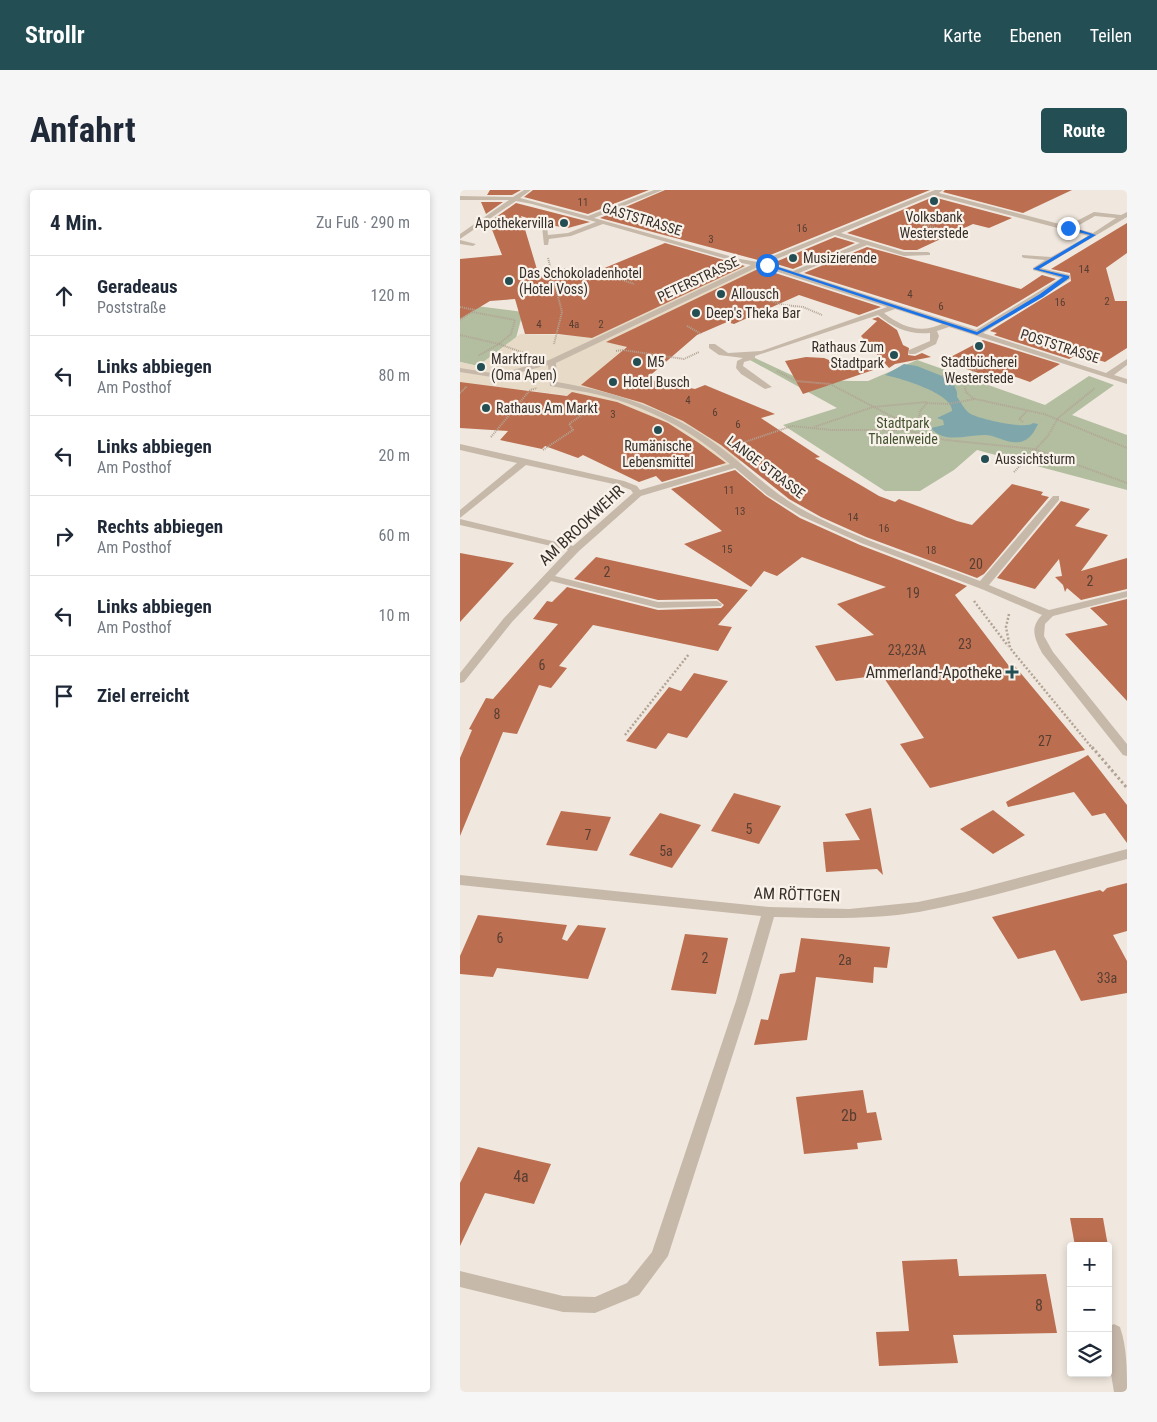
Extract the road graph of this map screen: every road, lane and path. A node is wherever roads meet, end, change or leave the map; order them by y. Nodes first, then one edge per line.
1 (528, 190) edge
2 (660, 190) edge
3 (940, 190) edge
4 (932, 193) junction
5 (460, 198) edge
6 (517, 200) junction
7 (1007, 209) dead end
8 (998, 211) junction
9 (884, 213) junction
10 (1125, 216) edge
11 (590, 217) junction
12 (1042, 218) dead end
13 (543, 219) dead end
14 (605, 221) junction
15 (1031, 223) junction
16 (1068, 228) junction
17 (630, 229) junction
18 (621, 232) dead end
19 (949, 232) dead end
20 (836, 233) junction
21 (1094, 235) junction
22 (460, 237) edge
23 (546, 240) junction
24 (460, 242) edge
25 (865, 243) junction
26 (473, 244) dead end
27 (928, 254) dead end
28 (1024, 256) dead end
29 (1054, 259) junction
30 (756, 265) junction
31 (550, 268) junction
32 (794, 272) junction
33 (634, 284) dead end
34 (715, 284) junction
35 (1043, 284) dead end
36 (1054, 287) junction
37 (896, 306) junction
38 (460, 307) edge
39 (472, 312) junction
40 (880, 313) junction
41 (460, 320) edge
42 (949, 324) junction
43 (845, 325) junction
44 (932, 331) junction
45 (977, 333) junction
46 (460, 335) edge
47 (499, 344) junction
48 (505, 346) dead end
49 (712, 346) joint
50 (614, 351) dead end
51 (912, 352) dead end
52 (762, 353) junction
53 (1006, 354) dead end
54 (472, 358) dead end
55 (714, 361) dead end
56 (741, 361) junction
57 (1127, 361) edge
58 (552, 362) junction
59 (460, 370) edge
60 (942, 376) dead end
61 (1108, 376) junction
62 (948, 378) dead end
63 (676, 379) dead end
64 (1127, 382) edge
65 (553, 384) junction
66 (667, 384) dead end
67 (1100, 384) dead end
68 (768, 387) dead end
69 (613, 395) junction
70 (975, 399) junction
71 (927, 402) junction
72 (872, 407) junction
73 (1027, 411) junction
74 (1058, 418) junction
75 (918, 421) junction
76 (1023, 422) dead end
77 (929, 423) dead end
78 (811, 428) junction
79 (905, 430) junction
80 (460, 447) edge
81 (1127, 448) edge
82 (1034, 449) junction
83 (719, 450) junction
84 (479, 451) junction
85 (524, 462) junction
86 (737, 466) junction
87 (1014, 472) dead end
88 (503, 480) junction
89 (516, 483) dead end
90 (1127, 483) edge
91 (638, 494) junction
92 (1056, 498) dead end
93 (474, 500) junction
94 (492, 504) dead end
95 (460, 515) edge
96 (460, 522) edge
97 (574, 549) junction
98 (548, 577) junction
99 (982, 586) junction
100 (1127, 594) edge
101 (1016, 600) junction
102 (717, 604) dead end
103 (1049, 614) junction
104 (1010, 648) junction
105 (689, 654) dead end
106 (460, 680) edge
107 (625, 736) dead end
108 (1127, 752) edge
109 (1127, 788) edge
110 (1127, 854) edge
111 (460, 880) edge
112 (769, 912) junction
113 (460, 1279) edge
114 (1114, 1333) dead end
115 (1123, 1392) edge

1 - 6 street
2 - 11 street
3 - 4 street, PETERSTRASSE
4 - 8 street
4 - 9 street, PETERSTRASSE
5 - 6 street, GASTSTRASSE
6 - 11 street, GASTSTRASSE
6 - 22 street
7 - 8 street
8 - 15 street
9 - 19 path
9 - 20 street, PETERSTRASSE
10 - 16 street
10 - 21 street
11 - 14 street, GASTSTRASSE
12 - 15 street
13 - 23 street
14 - 17 street, GASTSTRASSE
14 - 23 street
15 - 16 street
16 - 21 street
17 - 18 street
17 - 30 street, GASTSTRASSE
20 - 25 street
20 - 30 street, PETERSTRASSE
21 - 29 street
23 - 31 path
24 - 26 street
25 - 27 street
25 - 32 street
28 - 29 street
29 - 36 street
30 - 32 street, POSTSTRASSE
30 - 34 street, PETERSTRASSE
31 - 33 path
31 - 58 path
32 - 37 street, POSTSTRASSE
34 - 43 path
34 - 58 street, PETERSTRASSE
35 - 36 street
36 - 45 street
37 - 40 street
37 - 42 street, POSTSTRASSE
38 - 39 path
39 - 41 path
39 - 47 path
40 - 43 street
40 - 44 street
42 - 44 street
42 - 45 street, POSTSTRASSE
43 - 52 street
44 - 51 street
45 - 61 street, POSTSTRASSE
46 - 47 path
47 - 48 path
47 - 54 path
49 - 50 path
49 - 52 street
52 - 56 street
53 - 70 path
55 - 56 street
56 - 68 street
56 - 72 path
57 - 61 street
58 - 59 street, PETERSTRASSE
58 - 65 street
60 - 62 path
61 - 64 street, POSTSTRASSE
63 - 66 path
65 - 69 street, LANGE STRASSE
65 - 84 path
67 - 74 path
69 - 83 street, LANGE STRASSE
69 - 85 path
70 - 71 path
70 - 73 path
71 - 72 path
71 - 75 path
72 - 75 path
72 - 78 path
73 - 74 path
73 - 76 path
74 - 81 path
74 - 82 path
75 - 77 path
75 - 79 path
78 - 79 path
78 - 83 path
79 - 82 path
80 - 84 street
82 - 87 path
82 - 90 path
83 - 86 street, LANGE STRASSE
84 - 85 street
85 - 88 street
85 - 91 street
86 - 91 street, AM BROOKWEHR
86 - 99 street, LANGE STRASSE
88 - 89 street
88 - 93 street
91 - 97 street, AM BROOKWEHR
92 - 99 street
93 - 94 street
93 - 95 street
96 - 97 street
97 - 98 street, AM BROOKWEHR
98 - 102 street
98 - 106 street, AM BROOKWEHR
99 - 101 street, LANGE STRASSE
99 - 104 path
100 - 103 street
101 - 103 street, LANGE STRASSE
101 - 104 path
103 - 108 street
104 - 109 path
105 - 107 path
110 - 112 street, AM RÖTTGEN
111 - 112 street, AM RÖTTGEN
112 - 113 street
114 - 115 street

